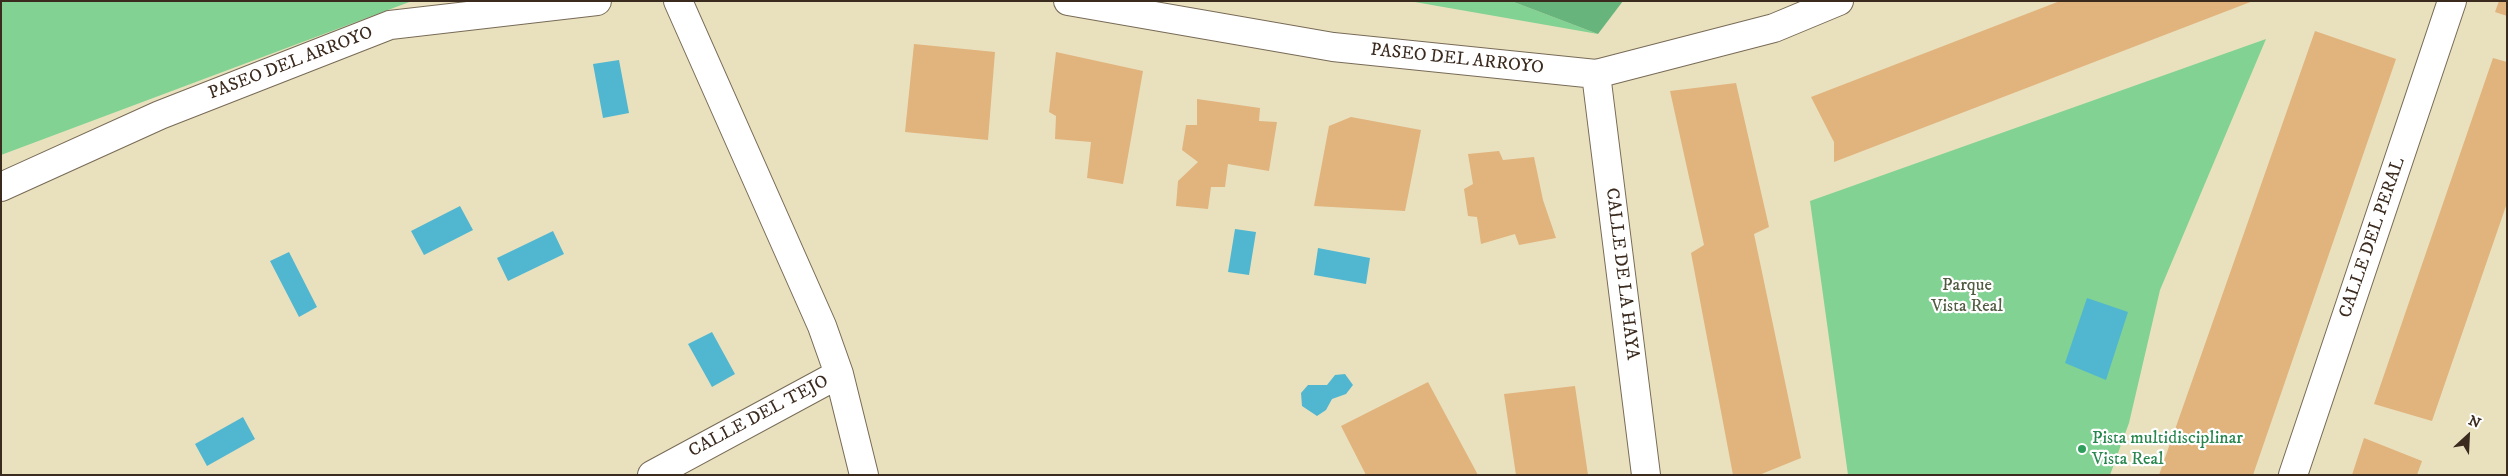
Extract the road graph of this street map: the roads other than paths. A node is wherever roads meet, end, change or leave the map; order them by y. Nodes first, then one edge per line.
1 (597, 1) edge
2 (678, 1) edge
3 (1068, 1) edge
4 (1839, 1) edge
5 (2452, 1) edge
6 (1596, 74) junction
7 (1, 187) edge
8 (839, 374) junction
9 (652, 475) edge
10 (864, 475) edge
11 (1646, 475) edge
12 (2294, 475) edge

1 - 7 street, PASEO DEL ARROYO
2 - 8 street
3 - 6 street, PASEO DEL ARROYO
4 - 6 street, PASEO DEL ARROYO
5 - 12 street, CALLE DEL PERAL
6 - 11 street, CALLE DE LA HAYA
8 - 9 street, CALLE DEL TEJO
8 - 10 street

